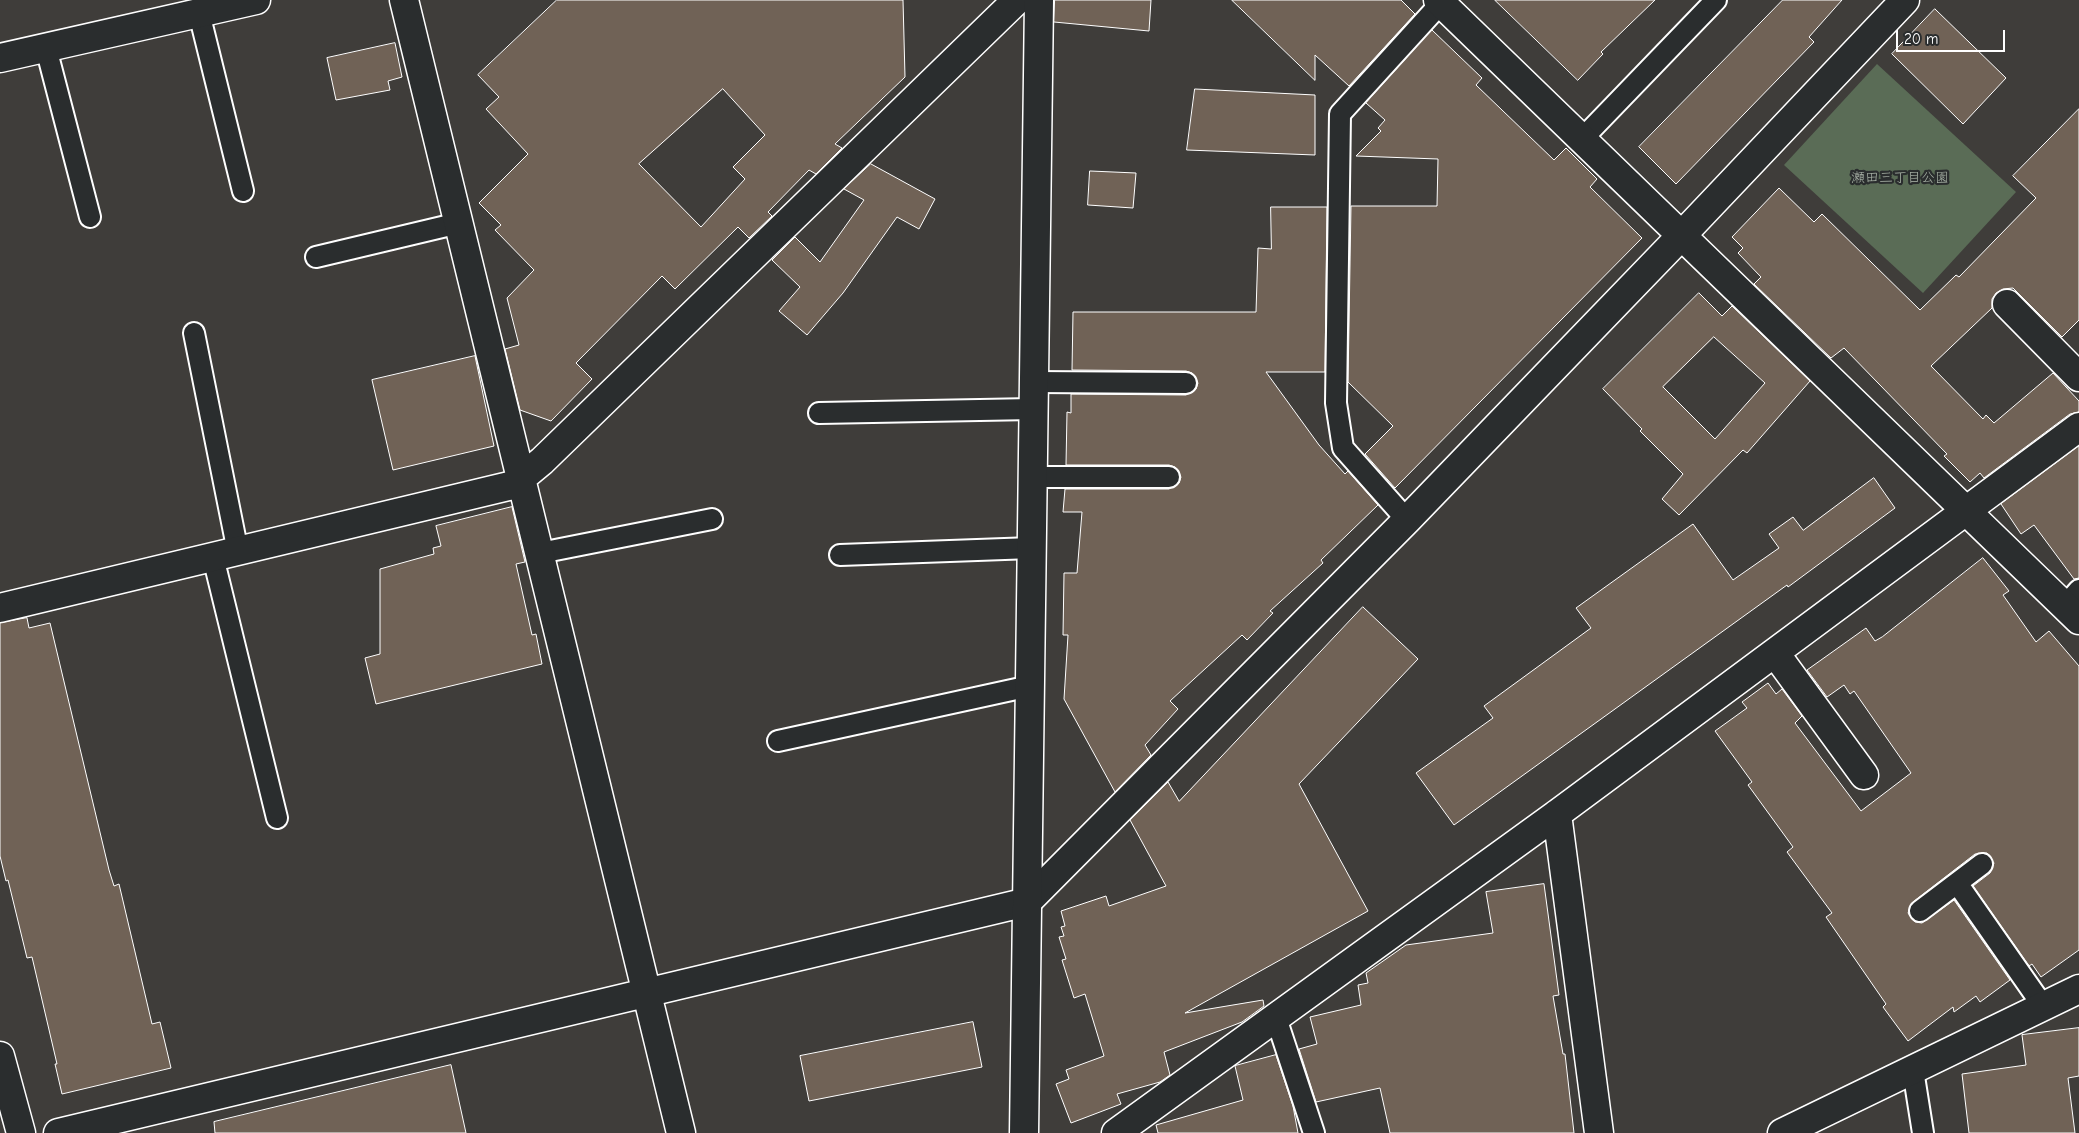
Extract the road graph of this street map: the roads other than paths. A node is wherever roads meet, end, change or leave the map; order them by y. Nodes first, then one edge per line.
1 (256, 0) edge
2 (404, 0) edge
3 (1017, 0) edge
4 (1039, 0) edge
5 (1716, 0) edge
6 (1905, 0) edge
7 (1440, 2) edge
8 (199, 13) junction
9 (46, 48) junction
10 (0, 58) edge
11 (1582, 139) junction
12 (243, 191) dead end
13 (90, 217) dead end
14 (459, 223) junction
15 (1682, 236) junction
16 (316, 257) dead end
17 (2006, 304) dead end
18 (194, 332) dead end
19 (2079, 377) edge
20 (1033, 382) junction
21 (1186, 383) dead end
22 (1033, 409) junction
23 (819, 413) dead end
24 (2079, 427) edge
25 (522, 477) junction
26 (1032, 477) junction
27 (1169, 477) dead end
28 (1966, 511) junction
29 (712, 519) dead end
30 (1408, 520) junction
31 (1032, 548) junction
32 (540, 553) junction
33 (226, 554) junction
34 (840, 555) dead end
35 (2074, 606) edge
36 (0, 608) edge
37 (1775, 653) junction
38 (1030, 686) junction
39 (778, 741) dead end
40 (1864, 775) dead end
41 (1557, 814) junction
42 (277, 818) dead end
43 (1982, 864) dead end
44 (1957, 883) junction
45 (1027, 902) junction
46 (1920, 911) dead end
47 (2079, 989) edge
48 (648, 993) junction
49 (2044, 1006) junction
50 (1276, 1018) junction
51 (0, 1056) edge
52 (1913, 1070) junction
53 (21, 1133) edge
54 (58, 1133) edge
55 (681, 1133) edge
56 (1024, 1133) edge
57 (1116, 1133) edge
58 (1314, 1133) edge
59 (1599, 1133) edge
60 (1782, 1133) edge
61 (1923, 1133) edge

1 - 8 street
2 - 14 street
3 - 25 street
4 - 20 street
5 - 11 lane
6 - 15 street
7 - 11 street
7 - 30 lane
8 - 9 street
8 - 12 lane
9 - 10 street
9 - 13 lane
11 - 15 street
14 - 16 lane
14 - 25 street
15 - 28 street
15 - 30 street
17 - 19 street
18 - 33 lane
20 - 21 lane
20 - 22 street
22 - 23 lane
22 - 26 street
24 - 28 street
25 - 32 street
25 - 33 street
26 - 27 lane
26 - 31 street
28 - 35 street
28 - 37 street
29 - 32 lane
30 - 45 street
31 - 34 lane
31 - 38 street
32 - 48 street
33 - 36 street
33 - 42 lane
37 - 40 street
37 - 41 street
38 - 39 lane
38 - 45 street
41 - 50 street
41 - 59 street
43 - 44 lane
44 - 46 lane
44 - 49 lane
45 - 48 street
45 - 56 street
47 - 49 street
48 - 54 street
48 - 55 street
49 - 52 street
50 - 57 street
50 - 58 lane
51 - 53 street
52 - 60 street
52 - 61 lane

